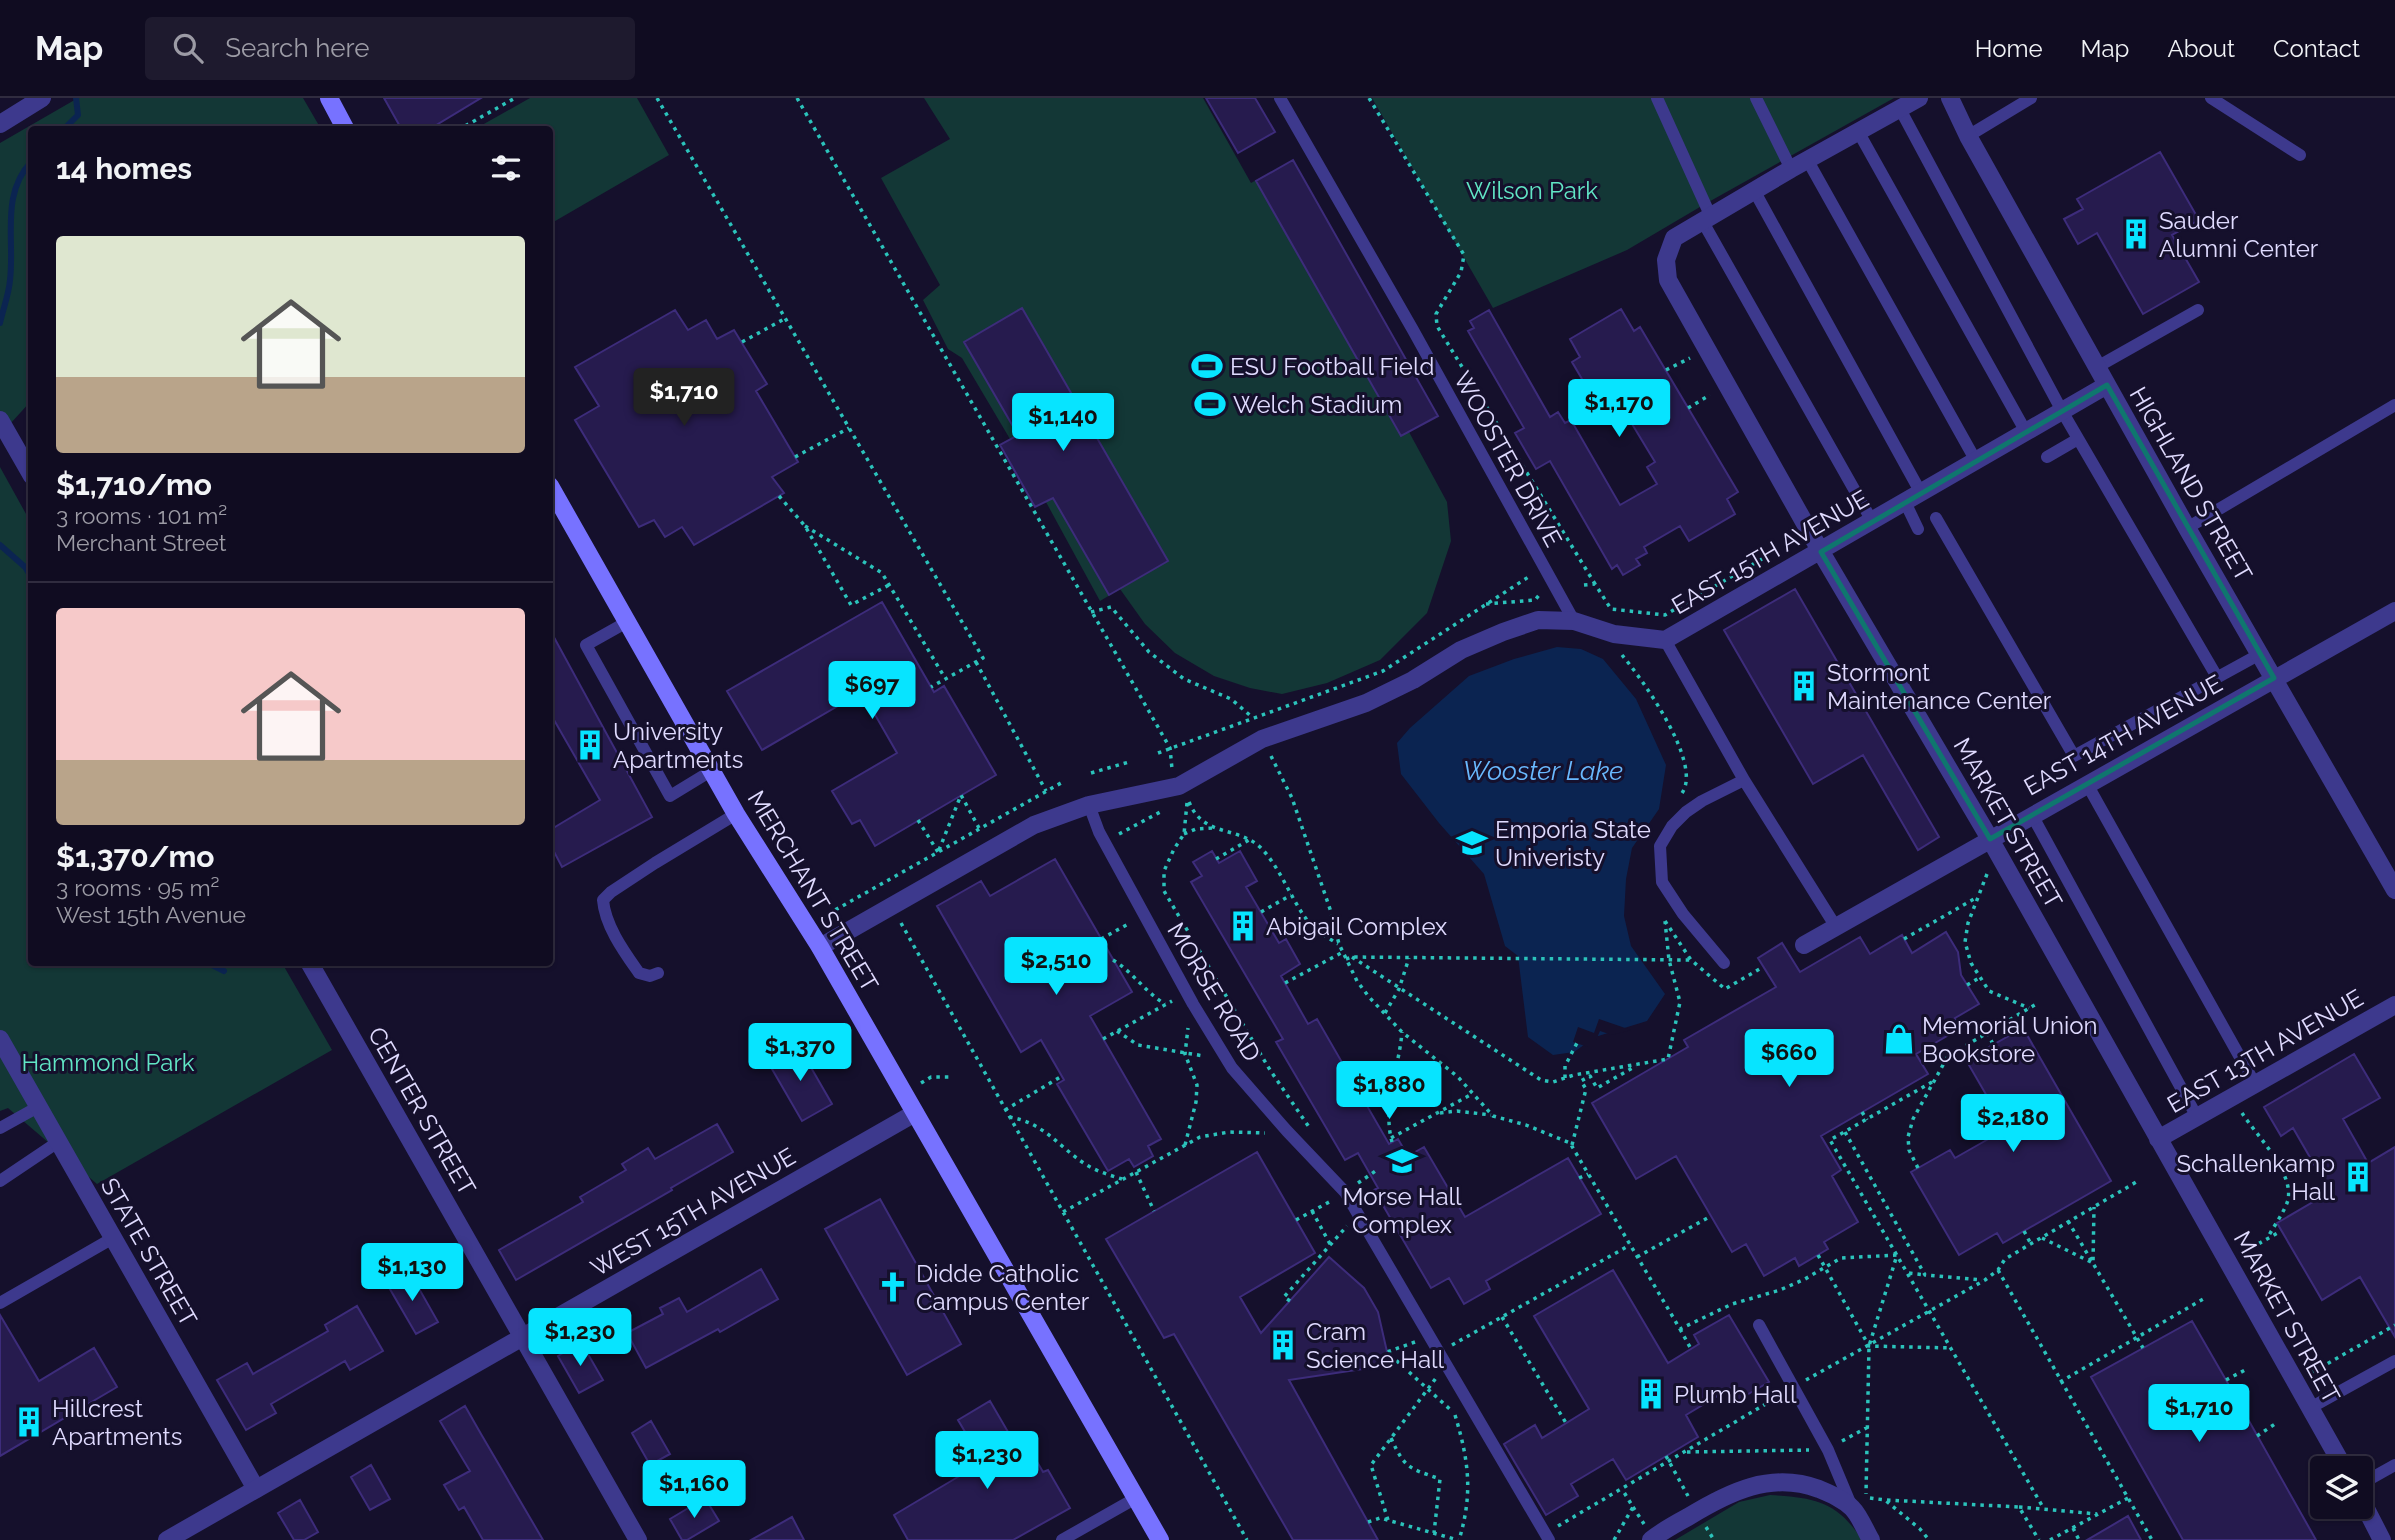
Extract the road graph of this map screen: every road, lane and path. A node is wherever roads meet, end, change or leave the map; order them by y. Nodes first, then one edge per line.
1 (328, 98) edge
2 (515, 98) edge
3 (657, 98) edge
4 (797, 98) edge
5 (1280, 98) edge
6 (1369, 98) edge
7 (1657, 98) edge
8 (1756, 98) edge
9 (1919, 98) edge
10 (1950, 98) edge
11 (2031, 98) edge
12 (2211, 98) edge
13 (38, 99) edge
14 (1900, 109) junction
15 (0, 124) edge
16 (344, 126) edge
17 (465, 126) edge
18 (1859, 133) junction
19 (1968, 136) junction
20 (2300, 155) dead end
21 (1808, 161) junction
22 (1791, 169) junction
23 (1755, 192) junction
24 (1707, 219) junction
25 (2198, 310) dead end
26 (786, 318) junction
27 (742, 342) dead end
28 (1690, 358) dead end
29 (2097, 367) junction
30 (1665, 370) dead end
31 (2107, 385) junction
32 (1712, 394) dead end
33 (2395, 405) edge
34 (1688, 408) dead end
35 (2062, 411) junction
36 (0, 421) edge
37 (849, 428) junction
38 (2026, 432) junction
39 (2078, 439) junction
40 (795, 457) dead end
41 (2047, 457) dead end
42 (1976, 461) junction
43 (28, 469) edge
44 (553, 491) edge
45 (1921, 493) junction
46 (779, 496) dead end
47 (1905, 502) junction
48 (1936, 518) dead end
49 (1872, 521) junction
50 (805, 526) junction
51 (2187, 528) junction
52 (1919, 529) dead end
53 (1821, 552) junction
54 (1764, 558) dead end
55 (1535, 573) dead end
56 (1538, 584) dead end
57 (1595, 584) junction
58 (889, 585) junction
59 (1584, 586) dead end
60 (1486, 604) junction
61 (2395, 611) edge
62 (1091, 612) junction
63 (1574, 621) junction
64 (627, 622) junction
65 (1665, 640) junction
66 (1621, 653) dead end
67 (2260, 654) junction
68 (976, 662) junction
69 (2217, 677) junction
70 (945, 678) junction
71 (2274, 678) junction
72 (931, 687) dead end
73 (1252, 717) junction
74 (1170, 748) junction
75 (1158, 752) dead end
76 (1269, 752) dead end
77 (1129, 762) dead end
78 (1172, 769) dead end
79 (712, 771) junction
80 (1091, 773) dead end
81 (1744, 780) junction
82 (1061, 783) dead end
83 (2087, 784) junction
84 (1046, 791) junction
85 (1187, 797) junction
86 (1676, 801) dead end
87 (1176, 803) dead end
88 (1088, 805) junction
89 (1165, 810) dead end
90 (736, 814) junction
91 (2032, 815) junction
92 (918, 820) dead end
93 (979, 828) junction
94 (1214, 828) junction
95 (1099, 832) junction
96 (1184, 834) junction
97 (1990, 839) junction
98 (1249, 840) junction
99 (938, 852) junction
100 (1216, 859) dead end
101 (1987, 872) dead end
102 (2395, 891) edge
103 (1291, 895) junction
104 (1976, 898) junction
105 (1660, 911) dead end
106 (1261, 912) dead end
107 (828, 914) dead end
108 (912, 917) dead end
109 (1134, 921) dead end
110 (1836, 927) junction
111 (1101, 939) dead end
112 (1904, 939) dead end
113 (1339, 944) junction
114 (1804, 945) dead end
115 (820, 947) junction
116 (1343, 953) junction
117 (1352, 957) junction
118 (1409, 958) junction
119 (1346, 959) junction
120 (1113, 960) dead end
121 (1669, 960) junction
122 (1691, 960) dead end
123 (1724, 963) dead end
124 (311, 966) edge
125 (658, 973) dead end
126 (1979, 978) junction
127 (1285, 983) dead end
128 (1967, 985) dead end
129 (1399, 989) junction
130 (1176, 998) dead end
131 (2038, 1003) dead end
132 (1166, 1004) junction
133 (2395, 1005) edge
134 (2030, 1008) junction
135 (1385, 1013) junction
136 (1117, 1031) junction
137 (1402, 1032) junction
138 (1195, 1033) dead end
139 (1987, 1033) junction
140 (0, 1039) edge
141 (1103, 1039) dead end
142 (1577, 1043) dead end
143 (1993, 1044) dead end
144 (1202, 1045) dead end
145 (1185, 1054) junction
146 (1639, 1064) junction
147 (1062, 1076) dead end
148 (952, 1077) dead end
149 (1565, 1078) junction
150 (1932, 1082) junction
151 (921, 1083) dead end
152 (2255, 1084) junction
153 (1472, 1094) junction
154 (38, 1107) junction
155 (1005, 1110) junction
156 (2240, 1110) dead end
157 (915, 1112) junction
158 (1863, 1112) dead end
159 (1438, 1113) junction
160 (1493, 1116) junction
161 (1009, 1117) junction
162 (2197, 1117) junction
163 (1867, 1120) junction
164 (0, 1128) edge
165 (1287, 1131) junction
166 (1312, 1132) dead end
167 (1845, 1132) junction
168 (2158, 1139) junction
169 (58, 1142) junction
170 (1185, 1145) junction
171 (1572, 1147) junction
172 (1918, 1168) dead end
173 (1136, 1172) junction
174 (1588, 1174) junction
175 (1352, 1178) dead end
176 (1579, 1178) dead end
177 (1122, 1179) junction
178 (0, 1181) edge
179 (2138, 1181) dead end
180 (1356, 1185) dead end
181 (1336, 1198) dead end
182 (2094, 1206) junction
183 (1154, 1211) dead end
184 (1312, 1211) junction
185 (1063, 1212) junction
186 (1711, 1216) dead end
187 (1296, 1220) dead end
188 (1351, 1221) dead end
189 (2068, 1221) junction
190 (2024, 1231) dead end
191 (2281, 1231) dead end
192 (113, 1238) junction
193 (2042, 1238) junction
194 (2267, 1239) junction
195 (1330, 1244) junction
196 (2031, 1244) junction
197 (1630, 1245) junction
198 (1818, 1255) dead end
199 (1897, 1255) junction
200 (2239, 1255) dead end
201 (1637, 1257) junction
202 (2093, 1264) junction
203 (1824, 1267) junction
204 (1998, 1270) junction
205 (1908, 1273) junction
206 (1925, 1275) junction
207 (1984, 1280) junction
208 (2205, 1298) dead end
209 (1290, 1301) dead end
210 (0, 1303) edge
211 (1930, 1311) junction
212 (1502, 1317) junction
213 (1759, 1325) dead end
214 (2395, 1325) edge
215 (1680, 1329) junction
216 (1450, 1335) dead end
217 (2137, 1336) junction
218 (523, 1337) junction
219 (1455, 1343) junction
220 (1869, 1346) junction
221 (1952, 1348) junction
222 (2143, 1348) dead end
223 (1691, 1349) dead end
224 (1435, 1354) junction
225 (2395, 1361) edge
226 (2245, 1370) dead end
227 (2313, 1372) dead end
228 (2225, 1380) dead end
229 (2060, 1382) junction
230 (1793, 1387) junction
231 (1428, 1389) junction
232 (2310, 1408) junction
233 (1455, 1413) junction
234 (1462, 1418) dead end
235 (1566, 1423) dead end
236 (2275, 1424) dead end
237 (1868, 1427) junction
238 (2257, 1436) dead end
239 (1391, 1438) junction
240 (1828, 1450) junction
241 (1687, 1452) junction
242 (1666, 1456) dead end
243 (2337, 1456) edge
244 (1669, 1462) junction
245 (2395, 1465) edge
246 (2373, 1477) edge
247 (256, 1489) junction
248 (1622, 1489) junction
249 (1688, 1496) dead end
250 (1136, 1498) junction
251 (2128, 1498) junction
252 (1885, 1500) junction
253 (2019, 1507) junction
254 (1853, 1509) junction
255 (2044, 1509) junction
256 (2098, 1514) junction
257 (2371, 1519) edge
258 (1388, 1520) junction
259 (1368, 1522) dead end
260 (1706, 1526) dead end
261 (2073, 1528) junction
262 (1434, 1533) junction
263 (1547, 1537) edge
264 (167, 1540) edge
265 (638, 1540) edge
266 (1062, 1540) edge
267 (1160, 1540) edge
268 (1248, 1540) edge
269 (1458, 1540) edge
270 (1614, 1540) edge
271 (1651, 1540) edge
272 (1714, 1540) edge
273 (1871, 1540) edge
274 (1929, 1540) edge
275 (2039, 1540) edge
276 (2050, 1540) edge
277 (2079, 1540) edge
278 (2152, 1540) edge
279 (2382, 1540) edge

1 - 16 main road
2 - 17 path
3 - 26 path
4 - 62 path
5 - 63 lane, WOOSTER DRIVE
6 - 57 path
7 - 24 lane
8 - 22 lane
9 - 14 street
10 - 19 street, HIGHLAND STREET
11 - 19 lane
12 - 20 lane
13 - 15 street
14 - 18 street
14 - 35 lane
18 - 21 street
18 - 38 lane
19 - 29 street, HIGHLAND STREET
21 - 22 street
21 - 42 lane
22 - 23 street
23 - 24 street
23 - 45 lane
24 - 49 lane
24 - 53 street, MARKET STREET
25 - 29 lane
26 - 27 path
26 - 37 path
28 - 30 path
29 - 31 street, HIGHLAND STREET
31 - 35 street, EAST 15TH AVENUE
31 - 51 street, HIGHLAND STREET
32 - 34 path
33 - 51 lane
35 - 38 street, EAST 15TH AVENUE
35 - 39 lane
36 - 43 street
37 - 40 path
37 - 68 path
38 - 42 street, EAST 15TH AVENUE
39 - 41 lane
39 - 69 lane
42 - 45 street, EAST 15TH AVENUE
44 - 64 main road, MERCHANT STREET
45 - 47 street, EAST 15TH AVENUE
46 - 50 path
47 - 49 street, EAST 15TH AVENUE
47 - 52 lane
48 - 69 lane
49 - 53 street, EAST 15TH AVENUE
50 - 58 path
50 - 58 path
51 - 67 street, HIGHLAND STREET
53 - 65 street, EAST 15TH AVENUE
53 - 97 street, MARKET STREET
54 - 57 path
55 - 60 path
56 - 60 path
57 - 59 path
58 - 70 path
60 - 73 path
61 - 71 street, EAST 14TH AVENUE
62 - 73 path
62 - 74 path
63 - 65 street, EAST 15TH AVENUE
63 - 88 street, EAST 15TH AVENUE
64 - 79 main road, MERCHANT STREET
64 - 79 lane
65 - 81 lane
66 - 86 path
67 - 69 lane
67 - 71 street, HIGHLAND STREET
68 - 70 path
68 - 84 path
70 - 72 path
71 - 83 street, EAST 14TH AVENUE
71 - 102 street, HIGHLAND STREET
73 - 74 path
74 - 75 path
74 - 78 path
76 - 113 path
77 - 80 path
79 - 90 main road, MERCHANT STREET
81 - 110 lane
81 - 123 lane
82 - 84 path
83 - 91 street, EAST 14TH AVENUE
83 - 152 lane
84 - 93 path
85 - 87 path
85 - 94 path
85 - 96 path
88 - 95 lane, MORSE ROAD
88 - 115 street, EAST 15TH AVENUE
89 - 95 path
90 - 115 main road, MERCHANT STREET
90 - 125 lane
91 - 97 street, EAST 14TH AVENUE
91 - 162 lane
92 - 99 path
93 - 99 path
93 - 99 path
94 - 96 path
94 - 98 path
95 - 165 lane, MORSE ROAD
96 - 166 path
97 - 110 street, EAST 14TH AVENUE
97 - 168 street, MARKET STREET
98 - 100 path
98 - 103 path
99 - 107 path
101 - 104 path
103 - 106 path
103 - 113 path
104 - 112 path
104 - 126 path
105 - 121 path
108 - 155 path
109 - 111 path
110 - 114 street, EAST 14TH AVENUE
113 - 116 path
115 - 157 main road, MERCHANT STREET
116 - 119 path
116 - 127 path
117 - 118 path
117 - 119 path
117 - 129 path
118 - 121 path
118 - 129 path
119 - 135 path
120 - 132 path
121 - 122 path
121 - 146 path
124 - 218 street, CENTER STREET
126 - 128 path
126 - 134 path
129 - 135 path
129 - 149 path
130 - 132 path
131 - 134 path
132 - 136 path
133 - 152 street, EAST 13TH AVENUE
134 - 139 path
135 - 137 path
136 - 141 path
136 - 145 path
137 - 153 path
137 - 159 path
138 - 145 path
139 - 143 path
139 - 150 path
140 - 154 street, STATE STREET
142 - 149 path
144 - 145 path
145 - 170 path
146 - 149 path
146 - 171 path
147 - 155 path
148 - 151 path
150 - 163 path
150 - 172 path
152 - 162 street, EAST 13TH AVENUE
153 - 159 path
153 - 160 path
154 - 164 lane
154 - 169 street, STATE STREET
155 - 161 path
156 - 194 path
157 - 218 street, WEST 15TH AVENUE
157 - 250 main road, MERCHANT STREET
158 - 163 path
159 - 160 path
160 - 171 path
161 - 177 path
161 - 185 path
162 - 168 street, EAST 13TH AVENUE
163 - 167 path
165 - 170 path
165 - 224 lane, MORSE ROAD
167 - 199 path
167 - 206 path
168 - 232 street, MARKET STREET
169 - 178 lane
169 - 192 street, STATE STREET
170 - 173 path
171 - 174 path
173 - 177 path
173 - 183 path
174 - 176 path
174 - 197 path
175 - 180 path
177 - 185 path
179 - 182 path
181 - 184 path
182 - 189 path
182 - 202 path
184 - 187 path
184 - 195 path
185 - 268 path
186 - 201 path
188 - 195 path
189 - 193 path
189 - 202 path
190 - 196 path
191 - 194 path
192 - 210 lane
192 - 247 street, STATE STREET
193 - 196 path
193 - 202 path
194 - 200 path
195 - 209 path
196 - 204 path
197 - 201 path
197 - 212 path
198 - 203 path
199 - 203 path
199 - 205 path
199 - 220 path
201 - 215 path
202 - 217 path
203 - 215 path
203 - 220 path
204 - 207 path
204 - 229 path
205 - 206 path
205 - 211 path
206 - 207 path
207 - 211 path
208 - 217 path
211 - 220 path
211 - 221 path
212 - 219 path
212 - 235 path
213 - 230 lane
214 - 227 path
215 - 223 path
216 - 219 path
217 - 222 path
217 - 229 path
218 - 247 street, WEST 15TH AVENUE
218 - 265 street, CENTER STREET
219 - 224 path
220 - 221 path
220 - 230 path
220 - 237 path
221 - 255 path
224 - 231 path
224 - 231 path
224 - 263 lane, MORSE ROAD
225 - 232 lane
226 - 228 path
229 - 251 path
230 - 240 lane
230 - 241 path
231 - 233 path
231 - 239 path
232 - 243 street, MARKET STREET
233 - 234 path
233 - 269 path
236 - 238 path
237 - 240 path
237 - 252 path
239 - 258 path
239 - 262 path
240 - 241 path
240 - 254 lane
241 - 244 path
242 - 244 path
244 - 248 path
244 - 249 path
245 - 246 lane
247 - 264 street, WEST 15TH AVENUE
248 - 263 path
248 - 270 path
250 - 266 lane
250 - 267 main road, MERCHANT STREET
251 - 256 path
251 - 278 path
252 - 253 path
252 - 274 path
253 - 255 path
253 - 275 path
254 - 271 street
254 - 273 street
255 - 256 path
256 - 261 path
257 - 279 street
258 - 259 path
258 - 262 path
260 - 272 path
261 - 276 path
261 - 277 path
262 - 269 path

